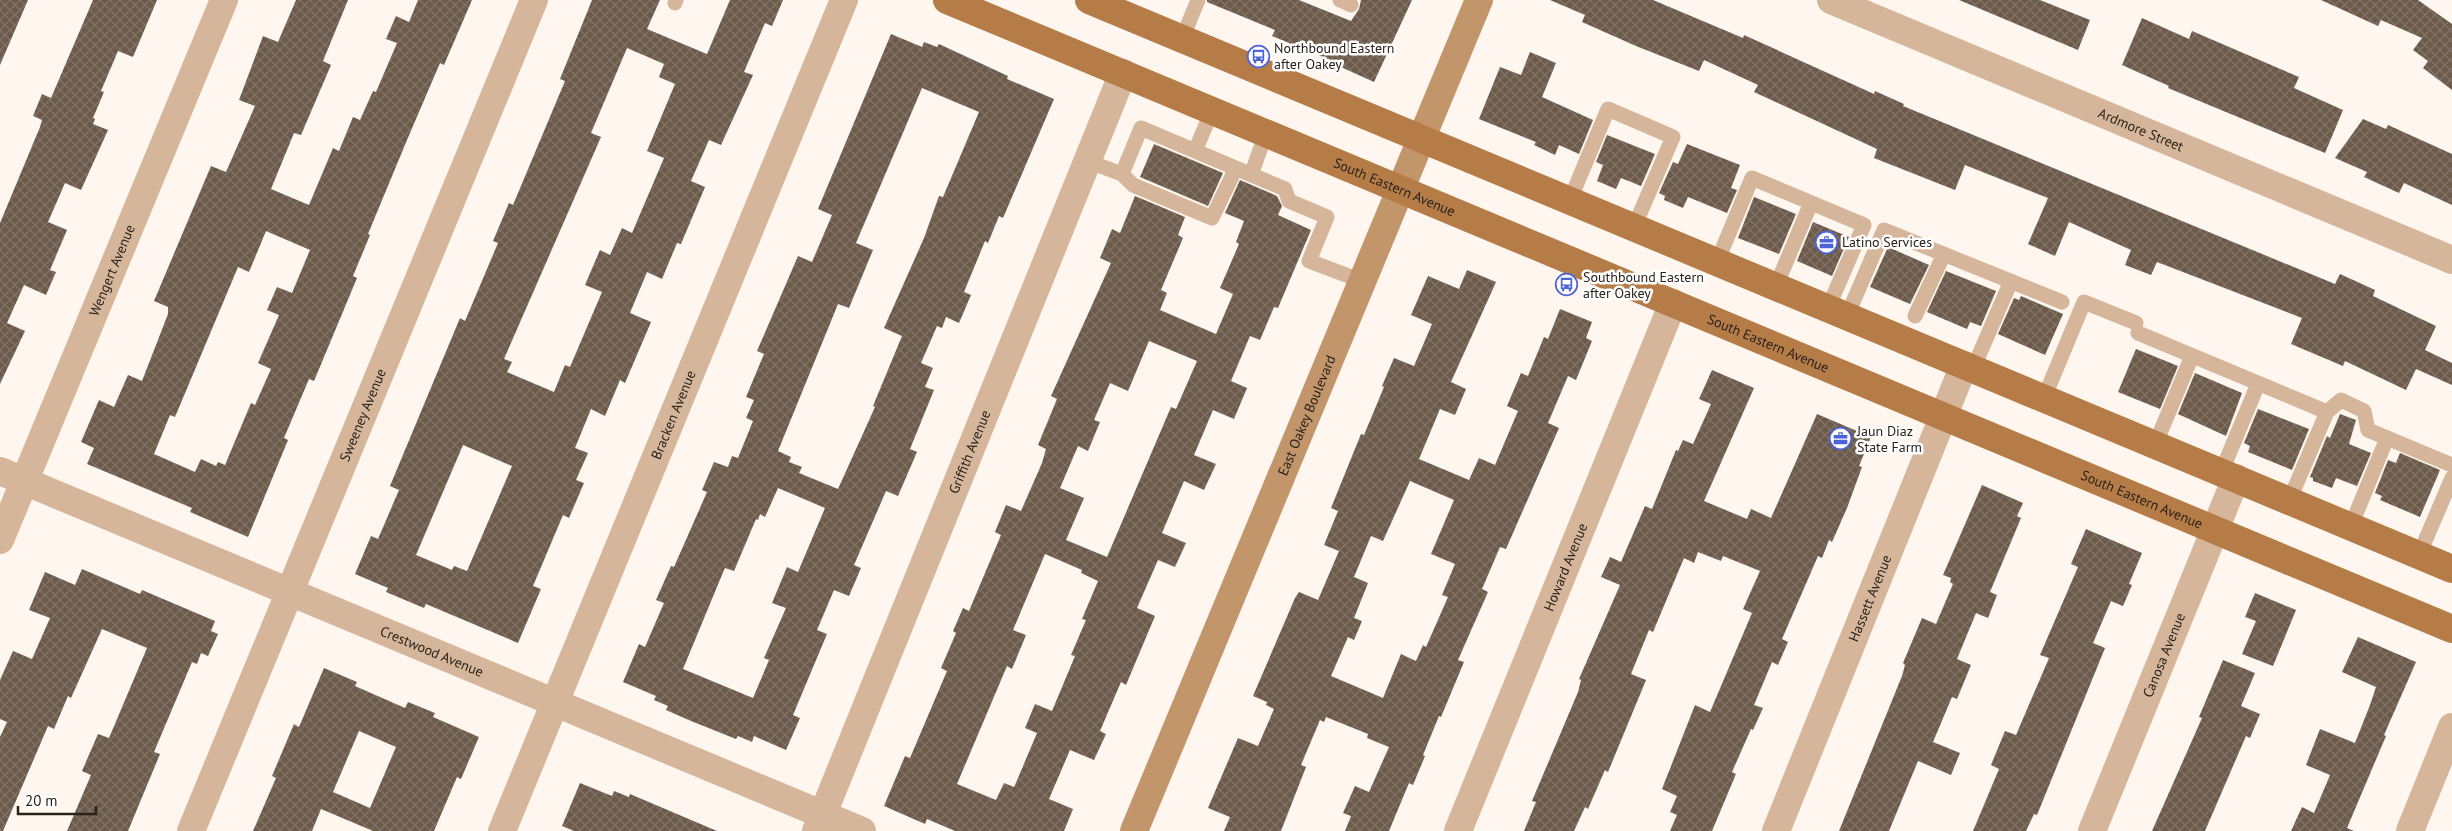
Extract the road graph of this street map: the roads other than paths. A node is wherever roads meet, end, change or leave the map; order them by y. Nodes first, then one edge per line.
1 (224, 0) edge
2 (534, 0) edge
3 (844, 0) edge
4 (947, 0) edge
5 (1198, 0) edge
6 (1479, 0) edge
7 (1831, 0) edge
8 (1106, 3) edge
9 (1182, 38) junction
10 (1123, 74) junction
11 (1212, 110) junction
12 (1266, 133) junction
13 (1421, 138) junction
14 (1195, 151) junction
15 (1087, 162) junction
16 (1236, 168) junction
17 (1122, 174) junction
18 (1251, 175) junction
19 (1400, 189) junction
20 (1570, 200) junction
21 (1811, 203) junction
22 (1634, 227) junction
23 (1944, 254) junction
24 (2452, 260) edge
25 (1717, 262) junction
26 (1362, 281) junction
27 (2011, 281) junction
28 (1776, 286) junction
29 (2062, 302) dead end
30 (1673, 303) junction
31 (1838, 312) junction
32 (1915, 316) dead end
33 (2192, 356) junction
34 (1969, 367) junction
35 (2258, 384) junction
36 (2044, 398) junction
37 (2327, 412) junction
38 (1944, 417) junction
39 (2387, 438) junction
40 (2155, 445) junction
41 (2452, 465) edge
42 (12, 476) edge
43 (2228, 476) junction
44 (2452, 478) edge
45 (2289, 501) junction
46 (2351, 526) junction
47 (2214, 530) junction
48 (0, 540) edge
49 (2419, 555) junction
50 (2452, 569) edge
51 (290, 592) junction
52 (2452, 629) edge
53 (556, 703) junction
54 (2450, 736) edge
55 (819, 823) edge
56 (191, 831) edge
57 (502, 831) edge
58 (862, 831) edge
59 (1134, 831) edge
60 (1458, 831) edge
61 (1776, 831) edge
62 (2092, 831) edge
63 (2410, 831) edge

1 - 42 street, Wengert Avenue
2 - 51 street, Sweeney Avenue
3 - 53 street, Bracken Avenue
4 - 10 main road, South Eastern Avenue
5 - 9 lane
6 - 13 street, East Oakey Boulevard
7 - 24 street, Ardmore Street
8 - 9 main road
9 - 13 main road
10 - 11 main road, South Eastern Avenue
10 - 15 street, Griffith Avenue
11 - 12 main road, South Eastern Avenue
11 - 14 lane
12 - 18 lane
12 - 19 main road, South Eastern Avenue
13 - 19 street, East Oakey Boulevard
13 - 20 main road
14 - 16 lane
14 - 17 lane
15 - 17 lane
15 - 55 street, Griffith Avenue
16 - 17 lane
16 - 18 lane
18 - 26 lane
19 - 26 street, East Oakey Boulevard
19 - 30 main road, South Eastern Avenue
20 - 22 main road
20 - 22 lane
21 - 25 lane
21 - 28 lane
21 - 31 lane
22 - 25 main road
23 - 27 lane
23 - 31 lane
23 - 32 lane
25 - 28 main road
26 - 59 street, East Oakey Boulevard
27 - 29 lane
27 - 34 lane
28 - 31 main road
30 - 38 main road, South Eastern Avenue
30 - 60 street, Howard Avenue
31 - 34 main road
33 - 35 lane
33 - 36 lane
33 - 40 lane
34 - 36 main road
34 - 38 street, Hassett Avenue
35 - 37 lane
35 - 43 lane
36 - 40 main road
37 - 39 lane
37 - 45 lane
38 - 47 main road, South Eastern Avenue
38 - 61 street, Hassett Avenue
39 - 41 lane
39 - 46 lane
40 - 43 main road
42 - 48 street, Wengert Avenue
42 - 51 street, Crestwood Avenue
43 - 45 main road
43 - 47 street, Canosa Avenue
44 - 49 lane
45 - 46 main road
46 - 49 main road
47 - 52 main road, South Eastern Avenue
47 - 62 street, Canosa Avenue
49 - 50 main road
51 - 53 street, Crestwood Avenue
51 - 56 street, Sweeney Avenue
53 - 55 street, Crestwood Avenue
53 - 57 street, Bracken Avenue
54 - 63 street
55 - 58 street, Crestwood Avenue

